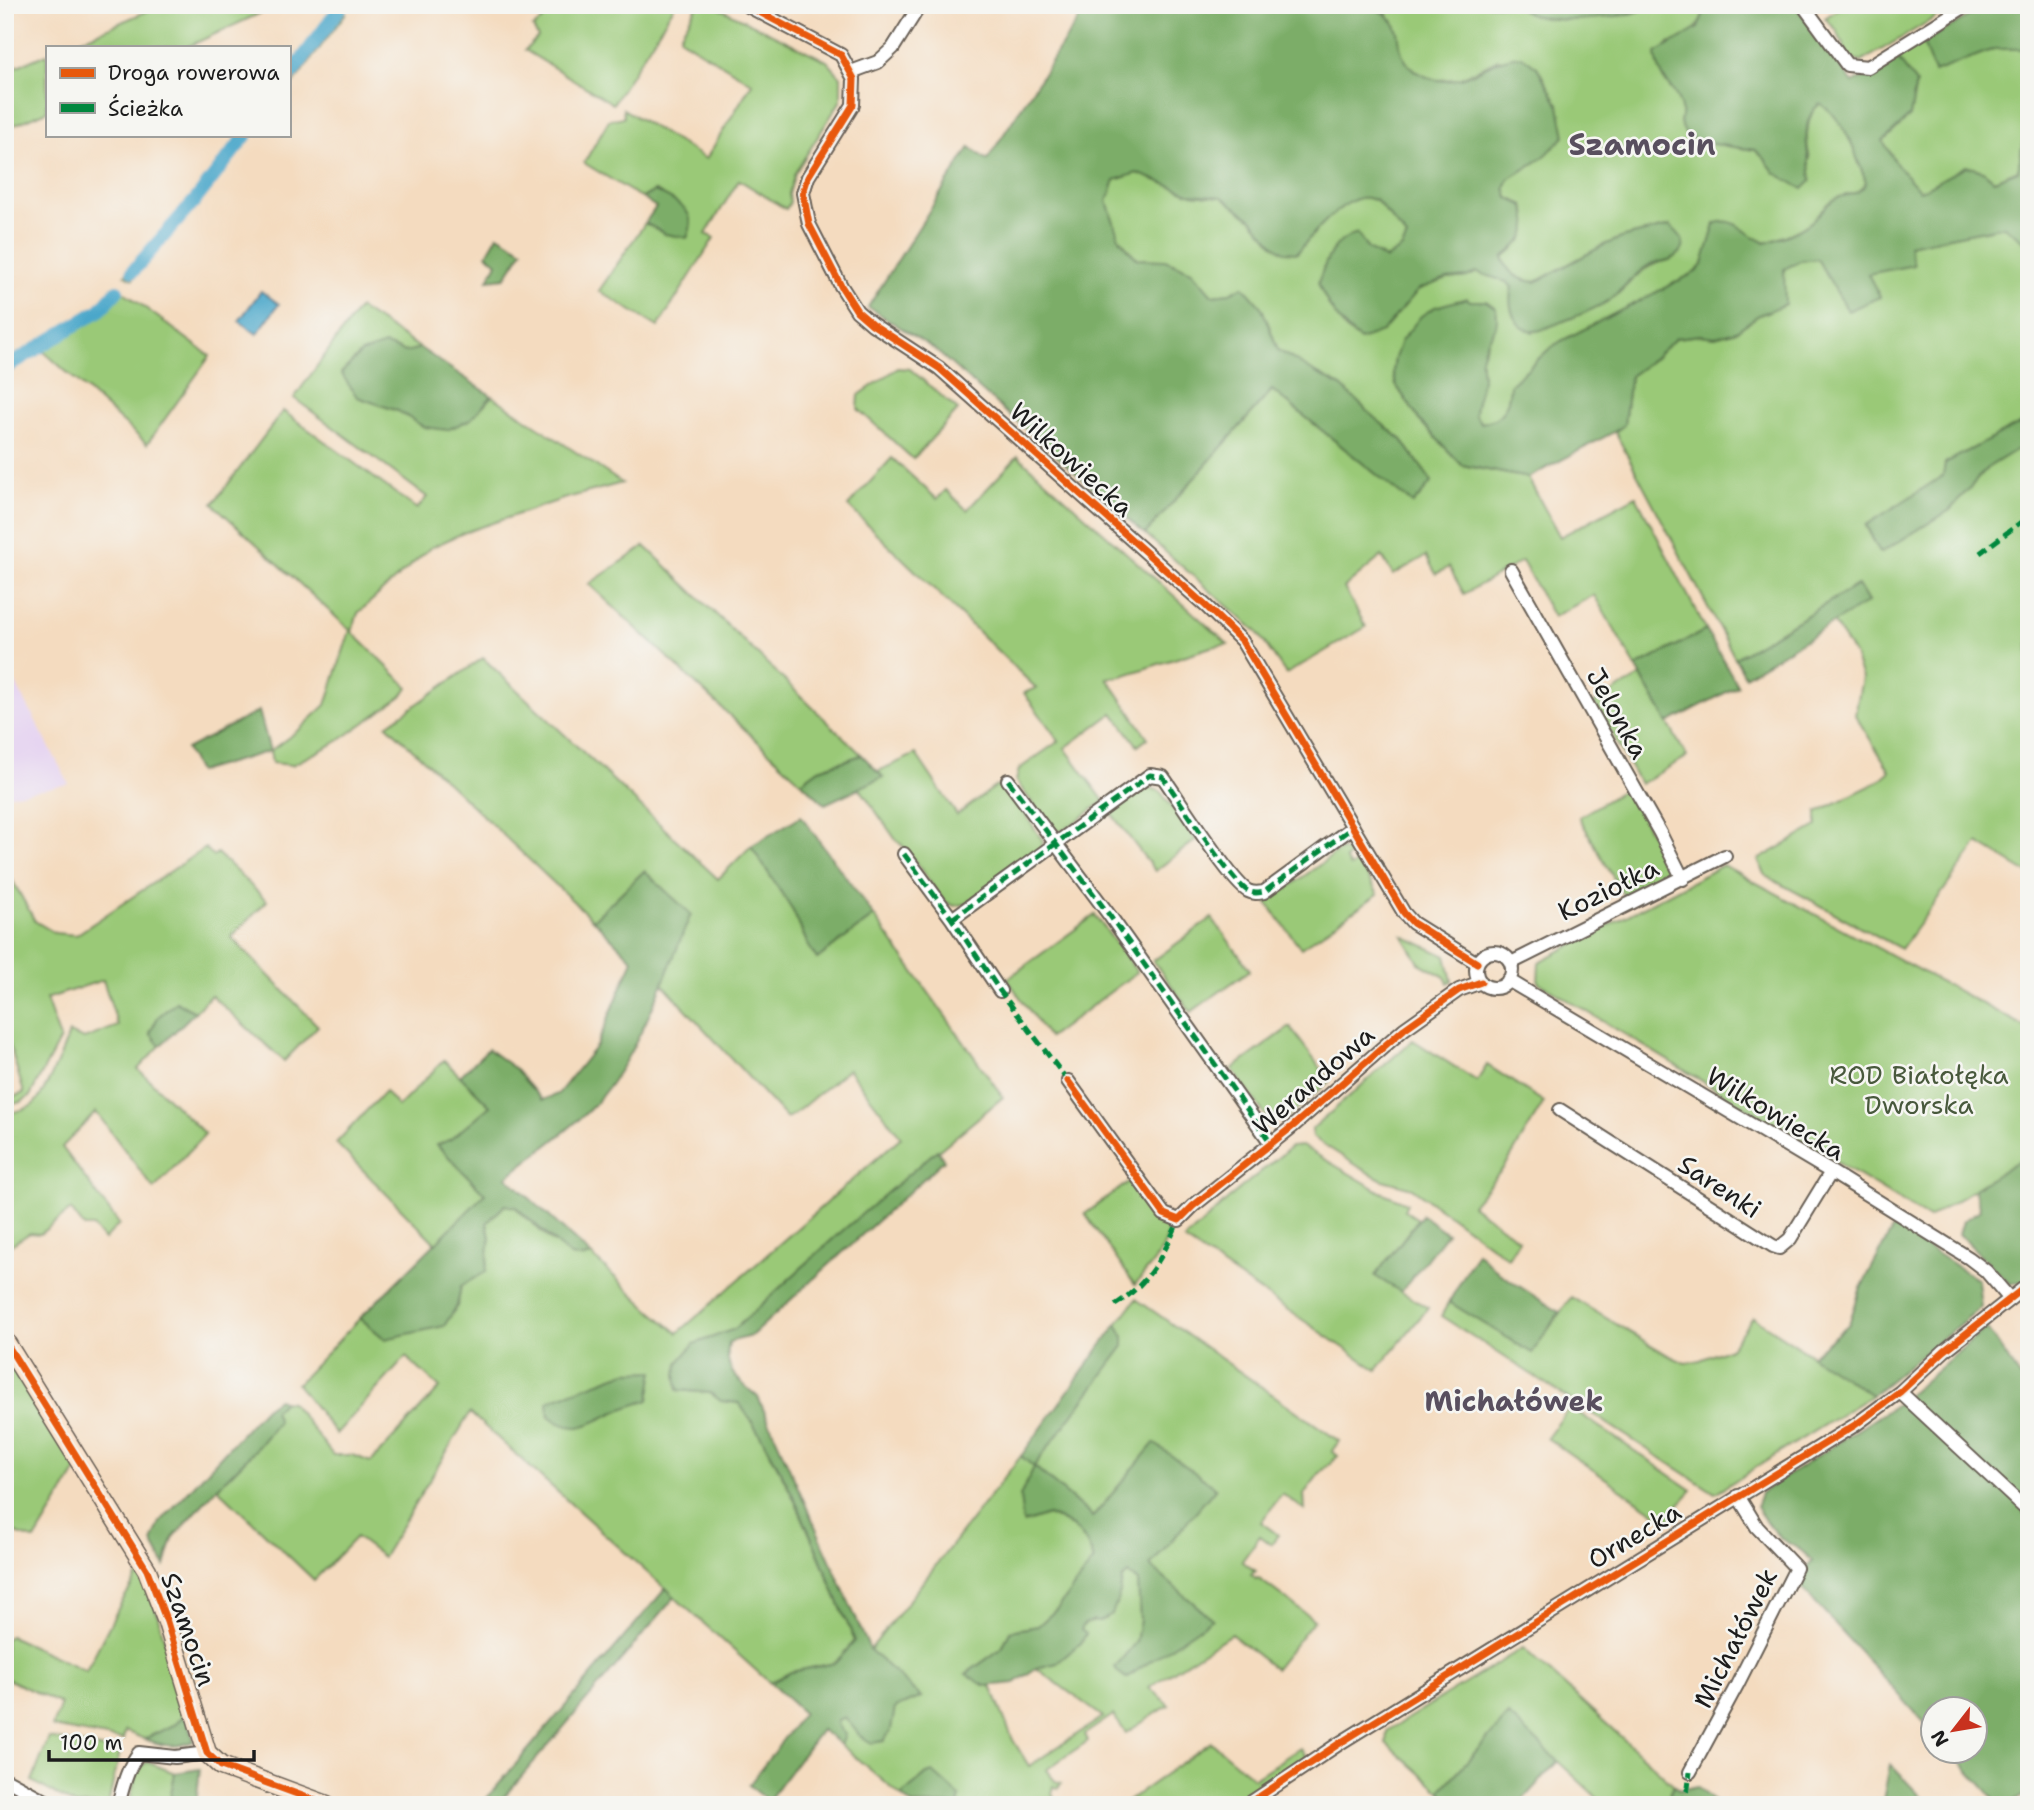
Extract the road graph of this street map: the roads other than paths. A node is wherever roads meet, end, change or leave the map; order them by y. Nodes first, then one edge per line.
1 (746, 5) edge
2 (920, 5) edge
3 (1803, 5) edge
4 (1967, 5) edge
5 (851, 72) junction
6 (1511, 570) dead end
7 (1008, 780) dead end
8 (1353, 827) junction
9 (1055, 845) junction
10 (904, 854) dead end
11 (1725, 856) dead end
12 (1683, 879) junction
13 (952, 919) junction
14 (1477, 963) junction
15 (1511, 963) junction
16 (1508, 981) junction
17 (1481, 982) junction
18 (1000, 991) dead end
19 (1068, 1081) dead end
20 (1560, 1110) dead end
21 (1272, 1143) junction
22 (1831, 1172) junction
23 (2029, 1284) edge
24 (2010, 1299) junction
25 (5, 1341) edge
26 (1900, 1392) junction
27 (1738, 1496) junction
28 (2029, 1512) edge
29 (206, 1753) junction
30 (1690, 1772) dead end
31 (5, 1779) edge
32 (53, 1805) edge
33 (118, 1805) edge
34 (327, 1805) edge
35 (1247, 1805) edge

1 - 5 street
2 - 5 street
3 - 4 street
5 - 8 street, Wilkowiecka
6 - 12 street, Jelonka
7 - 9 street
8 - 9 street
8 - 14 street, Wilkowiecka
9 - 13 street
9 - 21 street
10 - 13 street
11 - 12 street, Koziołka
12 - 15 street, Koziołka
13 - 18 street
14 - 15 street
14 - 17 street
15 - 16 street
16 - 17 street
16 - 22 street, Wilkowiecka
17 - 21 street, Werandowa
19 - 21 street, Werandowa
20 - 22 street, Sarenki
22 - 24 street, Wilkowiecka
23 - 24 street, Ornecka
24 - 26 street, Ornecka
25 - 29 street, Szamocin
26 - 27 street, Ornecka
26 - 28 street
27 - 30 street, Michałówek
27 - 35 street, Ornecka
29 - 33 street
29 - 34 street
31 - 32 street

